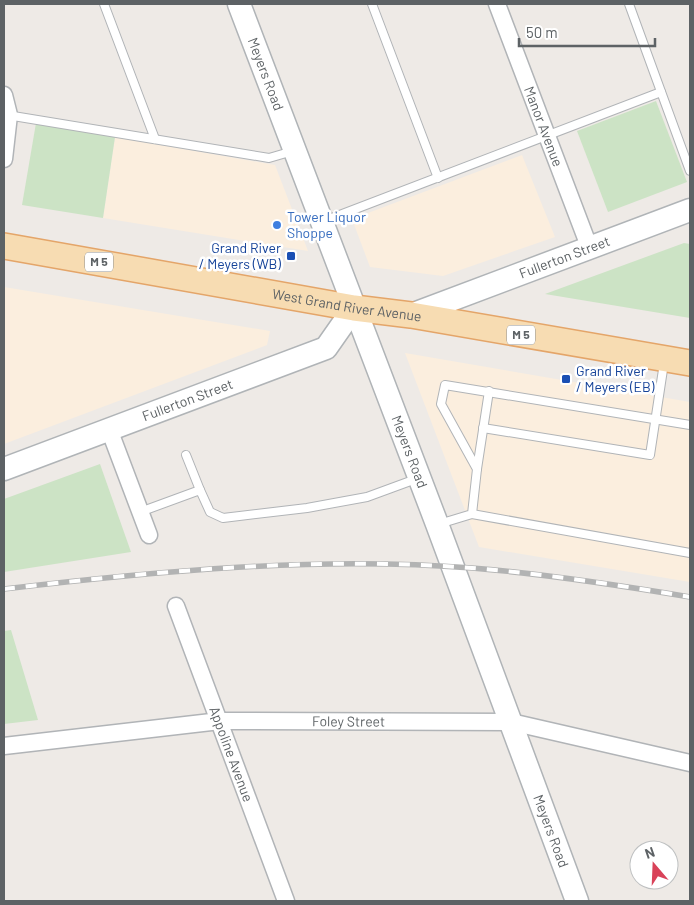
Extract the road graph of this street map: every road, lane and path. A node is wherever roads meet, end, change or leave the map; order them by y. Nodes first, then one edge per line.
1 (104, 4) edge
2 (239, 4) edge
3 (372, 4) edge
4 (497, 4) edge
5 (629, 4) edge
6 (661, 92) junction
7 (4, 95) edge
8 (6, 115) edge
9 (547, 136) junction
10 (155, 139) junction
11 (295, 150) junction
12 (4, 159) edge
13 (690, 171) edge
14 (438, 178) junction
15 (690, 210) edge
16 (322, 222) junction
17 (4, 246) edge
18 (590, 249) junction
19 (354, 308) junction
20 (411, 315) junction
21 (665, 358) junction
22 (690, 362) edge
23 (489, 391) junction
24 (655, 419) junction
25 (690, 425) edge
26 (483, 428) junction
27 (109, 429) junction
28 (186, 456) dead end
29 (4, 469) edge
30 (477, 469) junction
31 (419, 478) junction
32 (200, 490) junction
33 (140, 512) junction
34 (472, 514) junction
35 (437, 524) junction
36 (149, 535) dead end
37 (690, 553) edge
38 (176, 606) dead end
39 (220, 721) junction
40 (511, 722) junction
41 (4, 746) edge
42 (690, 763) edge
43 (286, 901) edge
44 (577, 901) edge

1 - 10 lane
2 - 11 street, Meyers Road
3 - 14 lane
4 - 9 street, Manor Avenue
5 - 6 lane
6 - 9 lane
6 - 13 lane
7 - 8 street
8 - 10 lane
8 - 12 street
9 - 14 lane
9 - 18 street, Manor Avenue
10 - 11 lane
11 - 16 street, Meyers Road
14 - 16 lane
15 - 18 street, Fullerton Street
16 - 19 street, Meyers Road
17 - 19 main road, West Grand River Avenue / M 5
18 - 20 street, Fullerton Street
19 - 20 main road, West Grand River Avenue / M 5
19 - 27 street, Fullerton Street
19 - 31 street, Meyers Road
20 - 21 main road, West Grand River Avenue / M 5
21 - 22 main road, West Grand River Avenue / M 5
21 - 24 lane
23 - 24 lane
23 - 26 lane
23 - 30 lane
24 - 25 lane
24 - 26 lane
26 - 30 lane
27 - 29 street, Fullerton Street
27 - 33 street
28 - 32 lane
30 - 34 lane
31 - 32 lane
31 - 35 street, Meyers Road
32 - 33 lane
33 - 36 street
34 - 35 lane
34 - 37 lane
35 - 40 street, Meyers Road
38 - 39 street, Appoline Avenue
39 - 40 street, Foley Street
39 - 41 street, Foley Street
39 - 43 street, Appoline Avenue
40 - 42 street, Foley Street
40 - 44 street, Meyers Road

